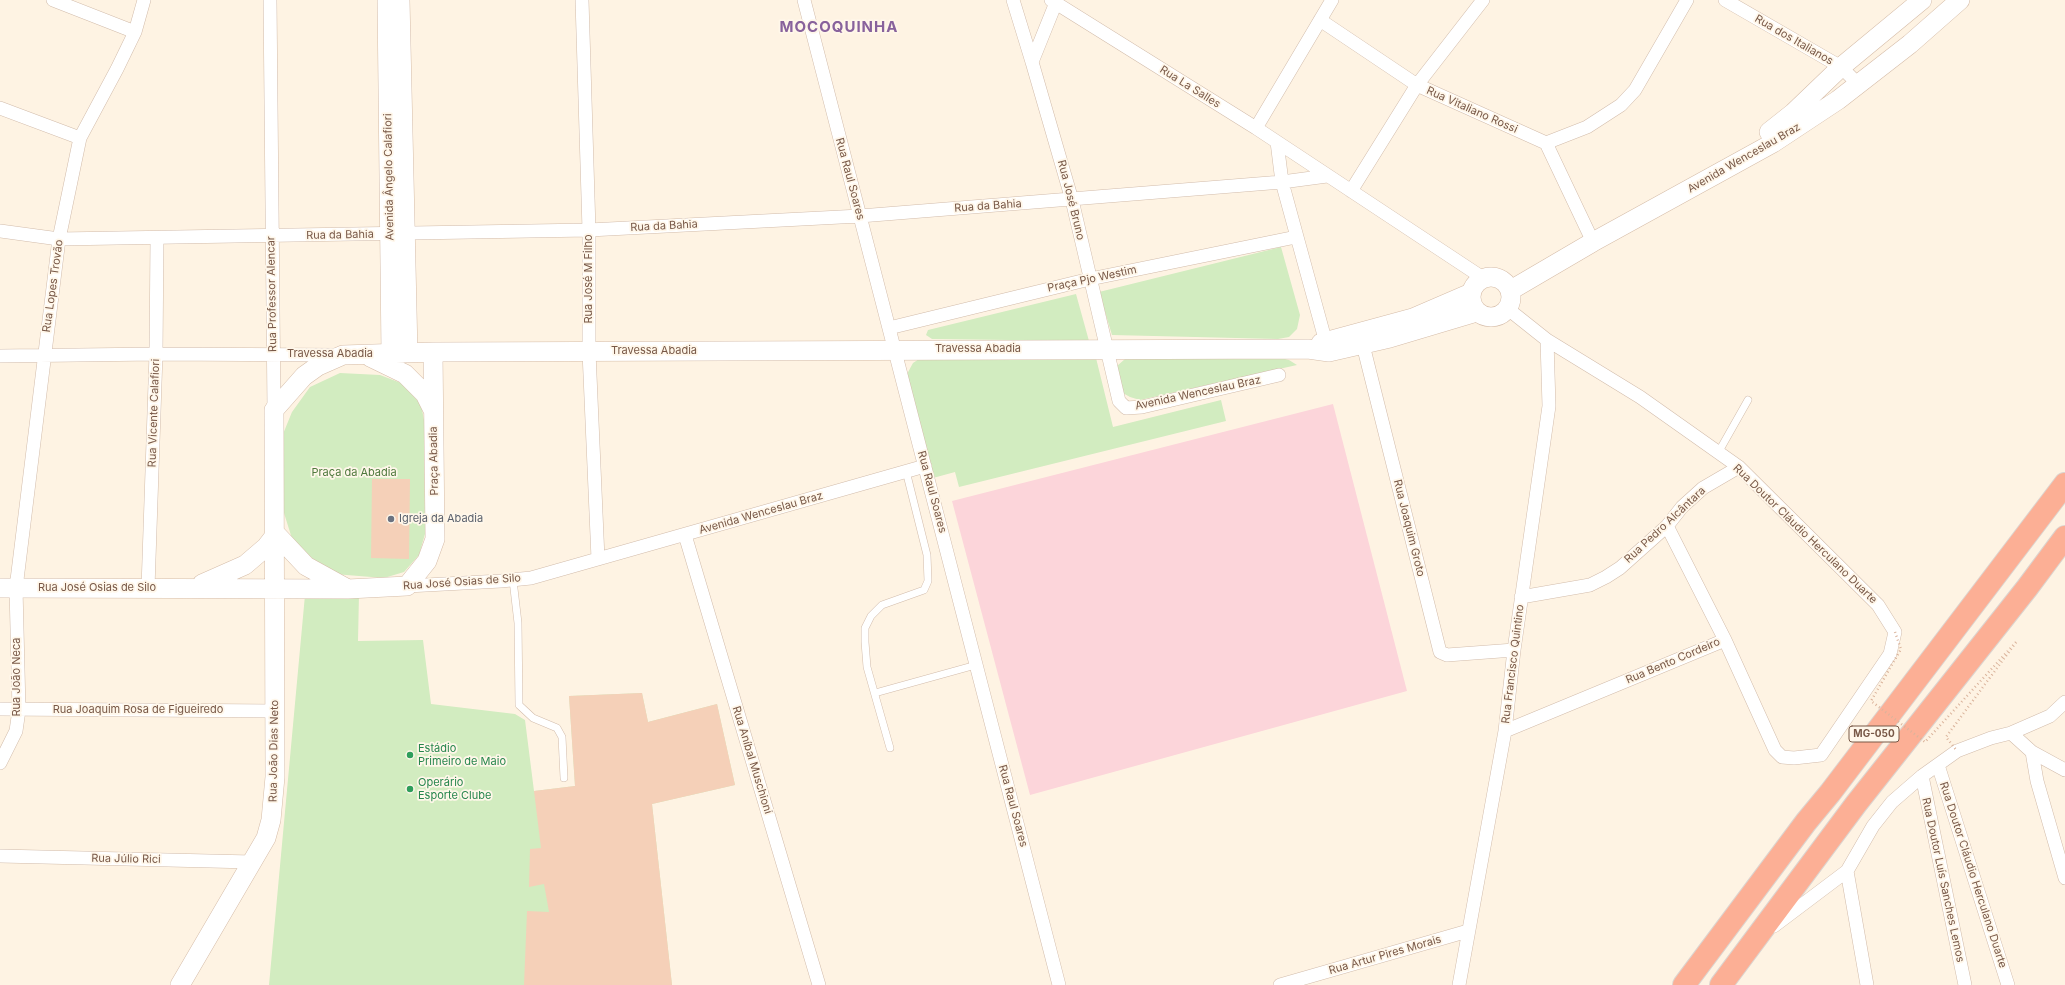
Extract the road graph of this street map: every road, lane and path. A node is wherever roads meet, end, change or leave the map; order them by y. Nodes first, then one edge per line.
1 (53, 0) edge
2 (144, 0) edge
3 (270, 0) edge
4 (387, 0) edge
5 (400, 0) edge
6 (582, 0) edge
7 (804, 0) edge
8 (1013, 0) edge
9 (1483, 0) edge
10 (1687, 0) edge
11 (1725, 0) edge
12 (1922, 0) edge
13 (1960, 0) edge
14 (1054, 1) edge
15 (1329, 1) edge
16 (1320, 20) junction
17 (134, 32) junction
18 (1032, 62) junction
19 (1841, 68) junction
20 (1858, 84) junction
21 (1417, 85) junction
22 (0, 108) edge
23 (1256, 128) junction
24 (80, 138) junction
25 (1277, 142) junction
26 (1546, 143) junction
27 (1327, 176) junction
28 (1282, 182) junction
29 (1351, 191) junction
30 (1072, 200) junction
31 (860, 216) junction
32 (588, 230) junction
33 (0, 232) edge
34 (398, 234) junction
35 (271, 236) junction
36 (1296, 236) junction
37 (1591, 236) junction
38 (157, 238) junction
39 (59, 239) junction
40 (1483, 278) junction
41 (1090, 279) junction
42 (1506, 285) junction
43 (1471, 293) junction
44 (1508, 309) junction
45 (1478, 312) junction
46 (889, 328) junction
47 (1361, 338) junction
48 (1547, 340) junction
49 (1328, 346) junction
50 (894, 349) junction
51 (1108, 349) junction
52 (433, 352) junction
53 (589, 352) junction
54 (400, 353) junction
55 (156, 354) junction
56 (273, 354) junction
57 (343, 355) junction
58 (366, 355) junction
59 (0, 356) edge
60 (44, 356) junction
61 (1279, 375) dead end
62 (1748, 400) dead end
63 (1119, 401) joint
64 (274, 410) junction
65 (434, 411) junction
66 (1718, 453) junction
67 (925, 466) junction
68 (1739, 467) junction
69 (906, 471) junction
70 (2063, 485) edge
71 (1667, 526) junction
72 (276, 534) junction
73 (685, 535) junction
74 (2065, 536) edge
75 (2065, 551) edge
76 (598, 558) junction
77 (513, 580) junction
78 (407, 586) junction
79 (8, 588) edge
80 (148, 588) junction
81 (194, 588) junction
82 (276, 588) junction
83 (2028, 588) junction
84 (348, 589) junction
85 (1521, 597) junction
86 (1895, 632) junction
87 (1725, 640) junction
88 (1514, 650) junction
89 (976, 665) junction
90 (875, 693) junction
91 (2065, 702) edge
92 (0, 709) edge
93 (18, 710) junction
94 (276, 711) junction
95 (1504, 731) junction
96 (2012, 733) junction
97 (890, 748) dead end
98 (1957, 751) junction
99 (2032, 752) junction
100 (0, 763) edge
101 (1938, 765) junction
102 (2065, 770) edge
103 (1922, 776) junction
104 (564, 778) dead end
105 (0, 856) edge
106 (252, 862) junction
107 (1847, 871) junction
108 (2065, 878) edge
109 (1468, 931) junction
110 (1752, 946) junction
111 (180, 985) edge
112 (819, 985) edge
113 (1059, 985) edge
114 (1280, 985) edge
115 (1459, 985) edge
116 (1684, 985) edge
117 (1721, 985) edge
118 (1867, 985) edge
119 (1965, 985) edge
120 (2008, 985) edge

1 - 17 street
2 - 17 street, Rua Lopes Trovão
3 - 35 street, Rua Professor Alencar
4 - 34 street, Avenida Ângelo Calafiori
5 - 34 street, Avenida Ângelo Calafiori
6 - 32 street, Rua José M Filho
7 - 31 street, Rua Raul Soares
8 - 18 street, Rua José Bruno
9 - 21 street
10 - 26 street
11 - 19 street, Rua dos Italianos
12 - 19 street, Avenida Wenceslau Braz
13 - 20 street, Avenida Wenceslau Braz
14 - 18 street
14 - 23 street, Rua La Salles
15 - 16 street
16 - 21 street, Rua Vitaliano Rossi
16 - 23 street
17 - 24 street, Rua Lopes Trovão
18 - 30 street, Rua José Bruno
19 - 20 street, Rua dos Italianos
19 - 37 street, Avenida Wenceslau Braz
20 - 37 street, Avenida Wenceslau Braz
21 - 26 street, Rua Vitaliano Rossi
21 - 29 street
22 - 24 street
23 - 25 street, Rua La Salles
24 - 39 street, Rua Lopes Trovão
25 - 27 street, Rua La Salles
25 - 28 street
26 - 37 street
27 - 28 street, Rua da Bahia
27 - 29 street
28 - 30 street, Rua da Bahia
28 - 36 street
29 - 40 street
30 - 31 street, Rua da Bahia
30 - 41 street, Rua José Bruno
31 - 32 street, Rua da Bahia
31 - 46 street, Rua Raul Soares
32 - 34 street, Rua da Bahia
32 - 53 street, Rua José M Filho
33 - 39 street, Rua da Bahia
34 - 35 street, Rua da Bahia
34 - 54 street, Avenida Ângelo Calafiori
35 - 38 street, Rua da Bahia
35 - 56 street, Rua Professor Alencar
36 - 41 street, Praça Pjo Westim
36 - 49 street
37 - 42 street, Avenida Wenceslau Braz
38 - 39 street, Rua da Bahia
38 - 55 street, Rua Vicente Calafiori
39 - 60 street, Rua Lopes Trovão
40 - 42 street
40 - 43 street
41 - 46 street, Praça Pjo Westim
41 - 51 street, Rua José Bruno
42 - 44 street
43 - 45 street
43 - 47 street
44 - 45 street
44 - 48 street, Rua Doutor Cláudio Herculano Duarte
45 - 47 street
46 - 50 street, Rua Raul Soares
47 - 49 street, Travessa Abadia
47 - 88 street, Rua Joaquim Groto
48 - 66 street, Rua Doutor Cláudio Herculano Duarte
48 - 85 street, Rua Francisco Quintino
49 - 51 street, Travessa Abadia
50 - 51 street, Travessa Abadia
50 - 53 street, Travessa Abadia
50 - 67 street, Rua Raul Soares
51 - 63 street, Rua José Bruno
52 - 53 street, Travessa Abadia
52 - 54 street, Travessa Abadia
52 - 65 street, Praça Abadia
53 - 76 street, Rua José M Filho
54 - 58 street, Travessa Abadia
55 - 56 street, Travessa Abadia
55 - 60 street, Travessa Abadia
55 - 80 street, Rua Vicente Calafiori
56 - 57 street, Travessa Abadia
56 - 64 street, Rua Professor Alencar
57 - 58 street, Travessa Abadia
57 - 64 street
58 - 65 street
59 - 60 street, Travessa Abadia
60 - 79 street, Rua Lopes Trovão
61 - 63 street, Avenida Wenceslau Braz
62 - 66 lane
64 - 72 street, Rua Professor Alencar
65 - 78 street, Praça Abadia
66 - 68 street, Rua Doutor Cláudio Herculano Duarte
67 - 69 street, Avenida Wenceslau Braz
67 - 89 street, Rua Raul Soares
68 - 71 street, Rua Pedro Alcântara
68 - 86 street, Rua Doutor Cláudio Herculano Duarte
69 - 73 street, Avenida Wenceslau Braz
69 - 90 lane
70 - 116 highway, MG-050
71 - 85 street, Rua Pedro Alcântara
71 - 87 street, Rua Bento Cordeiro
72 - 81 street, Rua José Osias de Silo
72 - 82 street, Rua Professor Alencar
72 - 84 street
73 - 76 street, Avenida Wenceslau Braz
73 - 112 street, Rua Aníbal Muschioni
74 - 83 highway, MG-050
75 - 83 highway
76 - 77 street, Rua José Osias de Silo
77 - 78 street, Rua José Osias de Silo
77 - 104 lane
78 - 84 street, Rua José Osias de Silo
79 - 80 street, Rua José Osias de Silo
79 - 93 street, Rua João Neca
80 - 81 street, Rua José Osias de Silo
81 - 82 street, Rua José Osias de Silo
82 - 84 street, Rua José Osias de Silo
82 - 94 street, Rua João Dias Neto
83 - 110 highway, MG-050
85 - 88 street, Rua Francisco Quintino
86 - 87 street
86 - 98 path, bridge
87 - 95 street, Rua Bento Cordeiro
88 - 95 street, Rua Francisco Quintino
89 - 90 lane
89 - 113 street, Rua Raul Soares
90 - 97 lane
91 - 96 street
92 - 93 street, Rua Joaquim Rosa de Figueiredo
93 - 94 street, Rua Joaquim Rosa de Figueiredo
93 - 100 street, Rua João Neca
94 - 106 street, Rua João Dias Neto
95 - 109 street, Rua Francisco Quintino
96 - 98 street
96 - 99 street
98 - 101 street
99 - 102 street
99 - 108 street
101 - 103 street
101 - 120 street, Rua Doutor Cláudio Herculano Duarte
103 - 107 street
103 - 119 street, Rua Doutor Luís Sanches Lemos
105 - 106 street, Rua Júlio Rici
106 - 111 street, Rua João Dias Neto
107 - 110 street
107 - 118 street
109 - 114 street, Rua Artur Pires Morais
109 - 115 street, Rua Francisco Quintino
110 - 117 highway, MG-050

